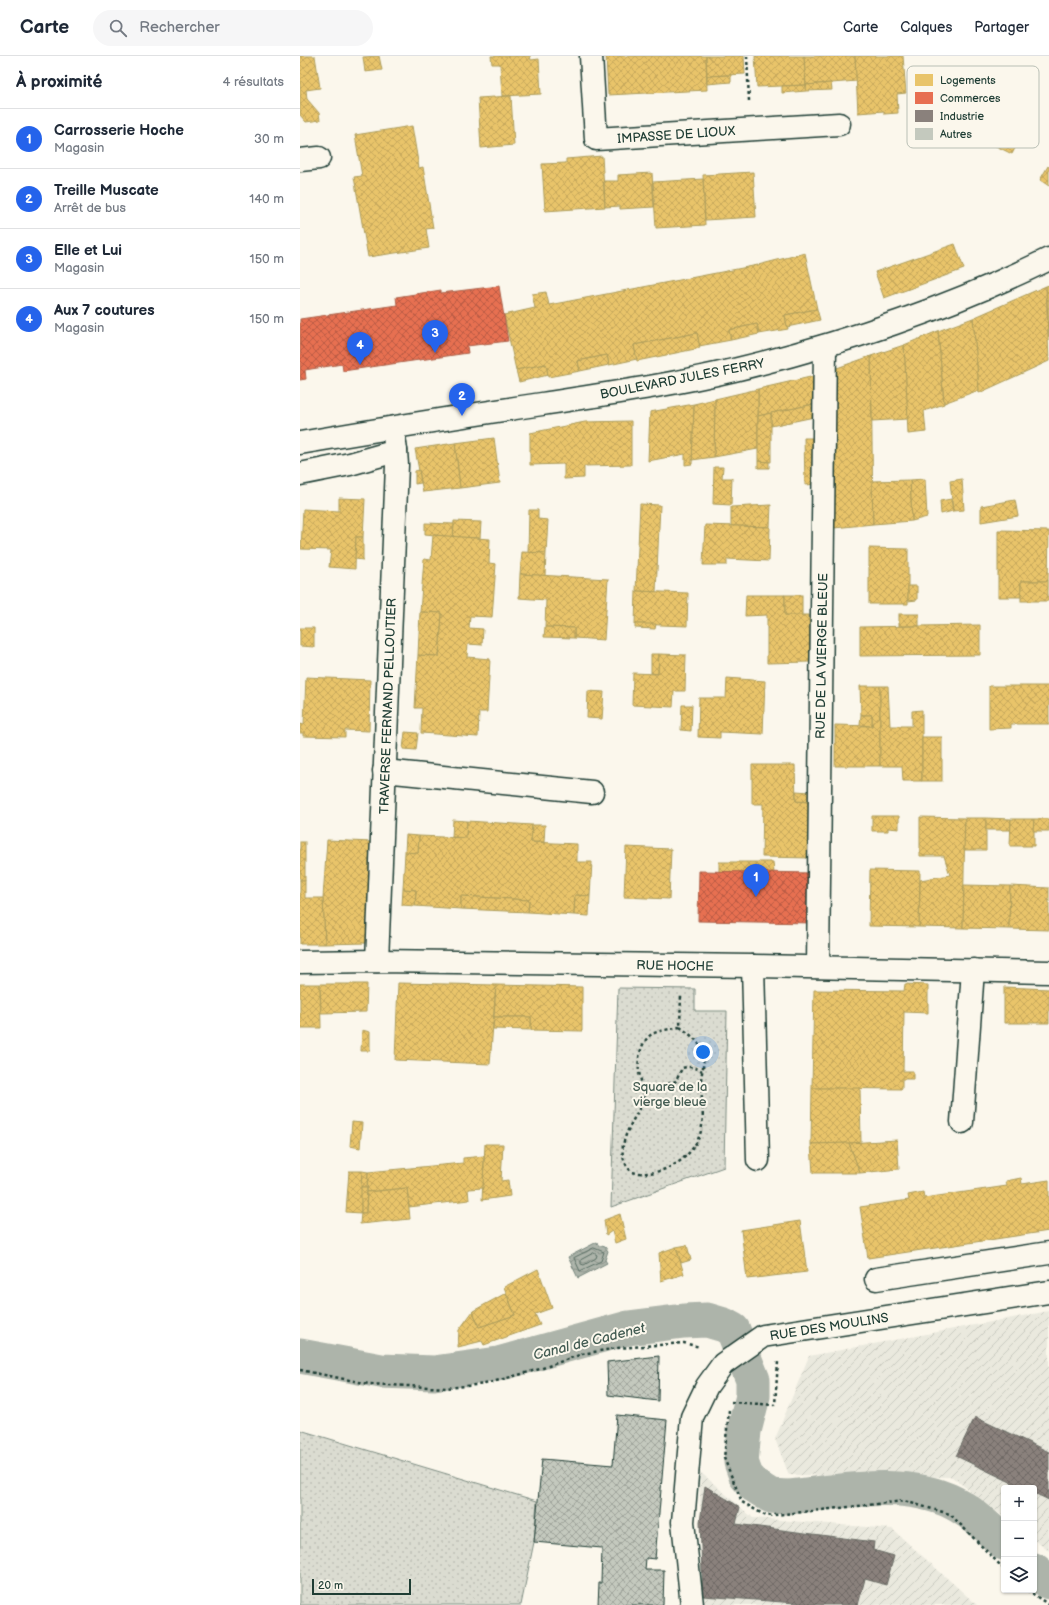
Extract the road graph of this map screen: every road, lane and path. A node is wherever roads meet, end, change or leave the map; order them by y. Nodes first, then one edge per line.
1 (591, 56) edge
2 (747, 56) edge
3 (840, 124) dead end
4 (751, 129) junction
5 (1049, 259) edge
6 (825, 346) junction
7 (392, 427) junction
8 (300, 443) edge
9 (396, 451) junction
10 (300, 474) edge
11 (384, 771) junction
12 (592, 792) dead end
13 (377, 961) junction
14 (300, 962) edge
15 (682, 965) junction
16 (753, 966) junction
17 (818, 967) junction
18 (973, 970) junction
19 (1049, 972) edge
20 (680, 1027) junction
21 (702, 1071) junction
22 (645, 1092) junction
23 (962, 1122) dead end
24 (758, 1160) dead end
25 (1049, 1253) edge
26 (876, 1279) dead end
27 (1049, 1292) edge
28 (763, 1336) junction
29 (723, 1364) junction
30 (300, 1370) edge
31 (1001, 1566) edge
32 (1031, 1593) edge
33 (692, 1605) edge
34 (1049, 1605) edge

1 - 4 street, IMPASSE DE LIOUX
2 - 4 path
3 - 4 street, IMPASSE DE LIOUX
5 - 6 street, BOULEVARD JULES FERRY
6 - 7 street, BOULEVARD JULES FERRY
6 - 17 street, RUE DE LA VIERGE BLEUE
7 - 8 street, BOULEVARD JULES FERRY
7 - 9 street, TRAVERSE FERNAND PELLOUTIER
9 - 10 street
9 - 11 street, TRAVERSE FERNAND PELLOUTIER
11 - 12 street
11 - 13 street, TRAVERSE FERNAND PELLOUTIER
13 - 14 street, RUE HOCHE
13 - 15 street, RUE HOCHE
15 - 16 street, RUE HOCHE
15 - 20 path
16 - 17 street, RUE HOCHE
16 - 24 street
17 - 18 street, RUE HOCHE
18 - 19 street, RUE HOCHE
18 - 23 street
20 - 21 path
20 - 22 path
21 - 22 path
21 - 22 path
25 - 26 street
27 - 28 street, RUE DES MOULINS
28 - 29 street, RUE DES MOULINS
28 - 31 path
29 - 30 path
29 - 33 street, RUE DES MOULINS
32 - 34 path

